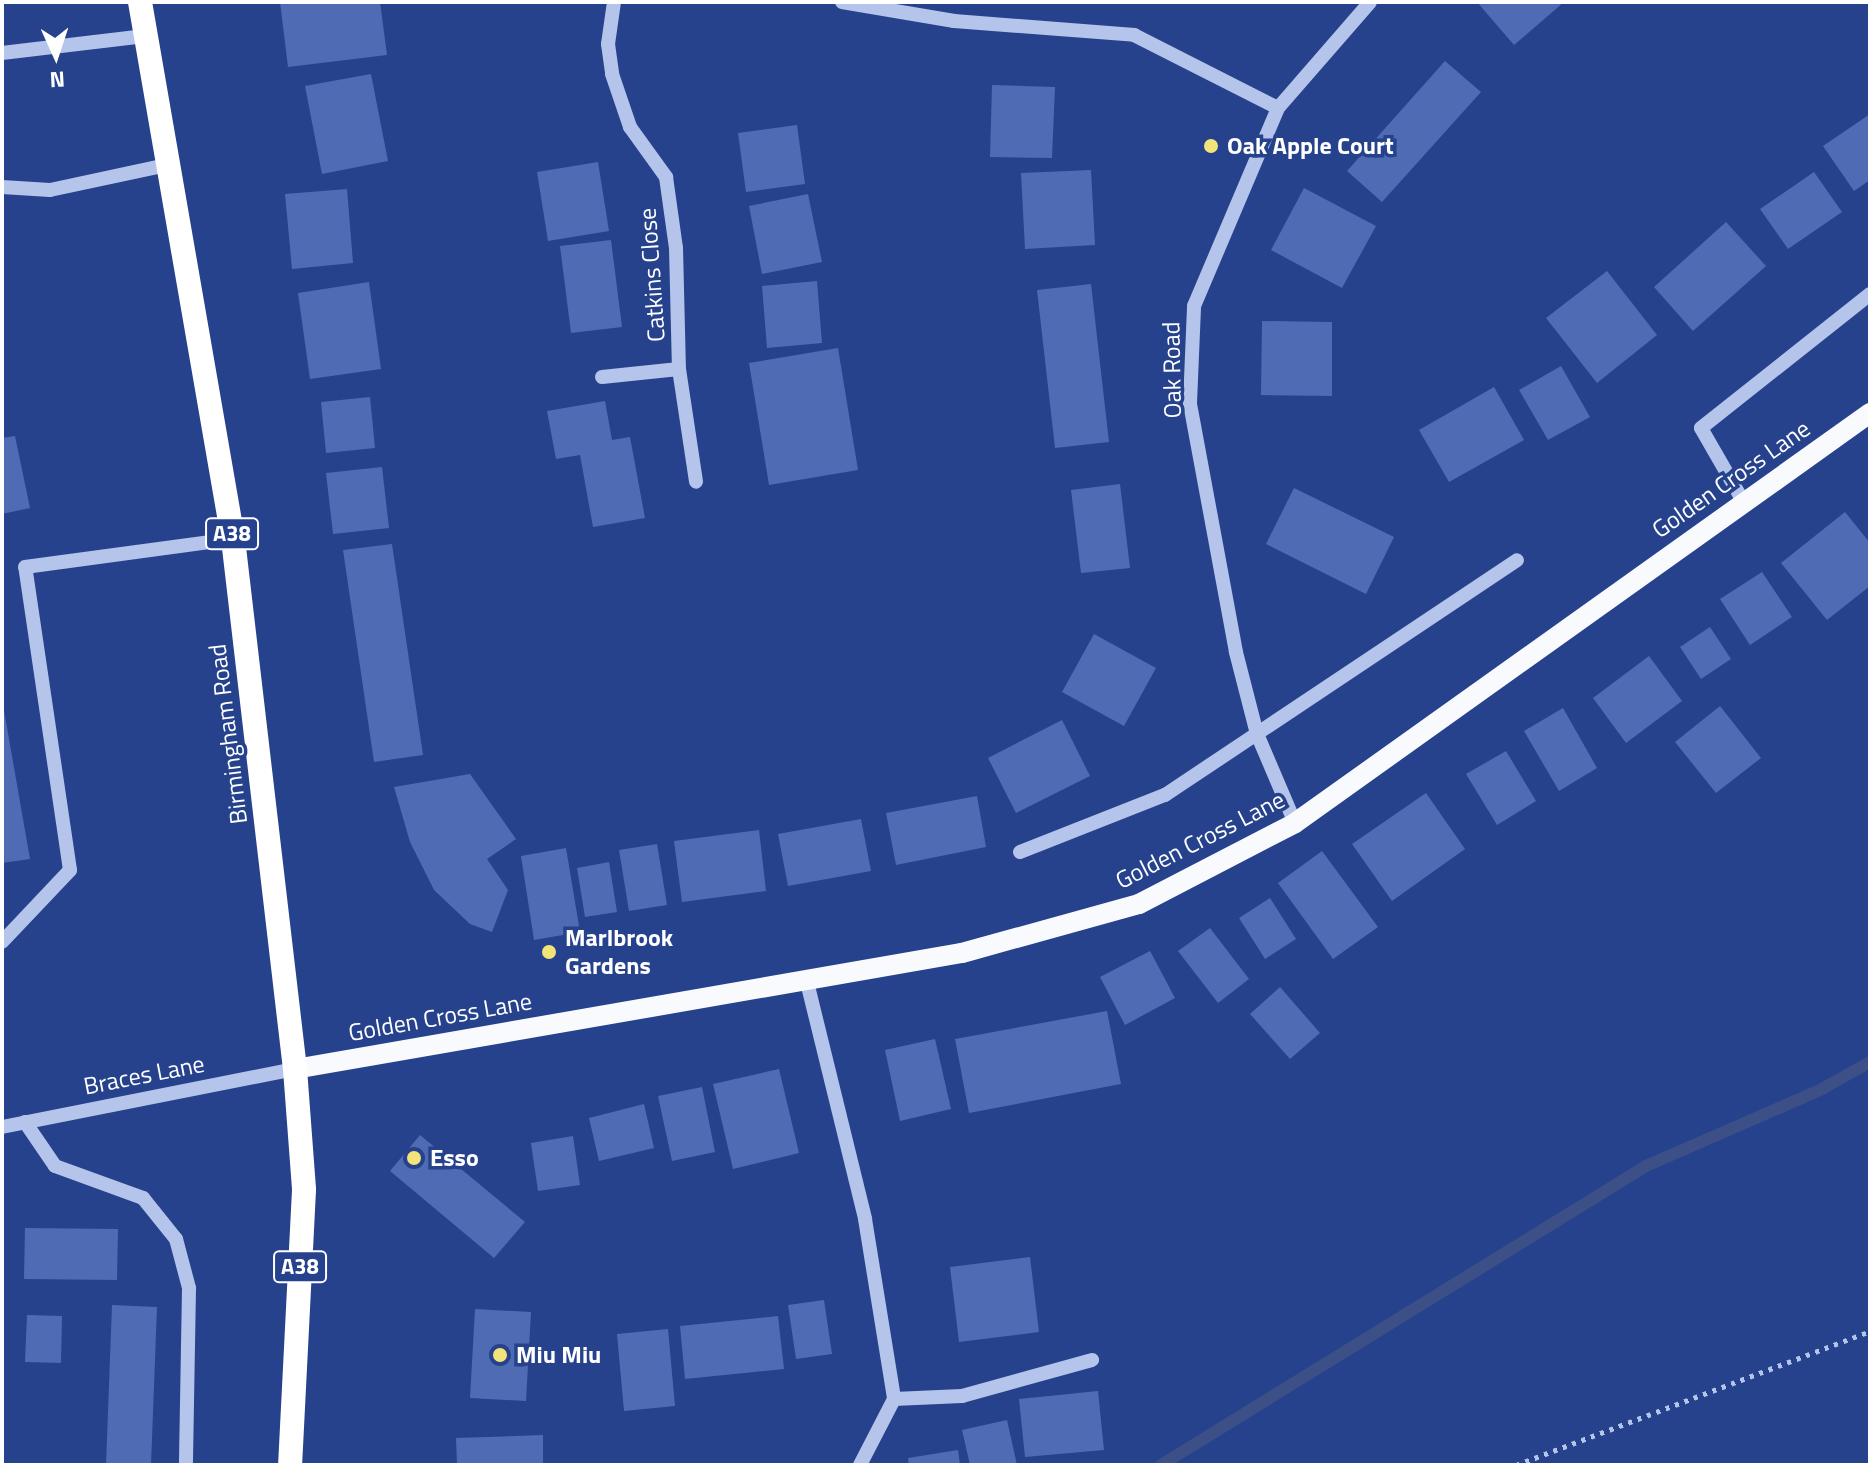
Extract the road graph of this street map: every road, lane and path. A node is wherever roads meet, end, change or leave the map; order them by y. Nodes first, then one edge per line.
1 (140, 2) edge
2 (614, 2) edge
3 (842, 2) edge
4 (1370, 2) edge
5 (145, 36) junction
6 (2, 53) edge
7 (1278, 108) junction
8 (167, 165) junction
9 (2, 187) edge
10 (1870, 294) edge
11 (679, 369) junction
12 (602, 377) dead end
13 (1870, 413) edge
14 (696, 482) dead end
15 (1743, 501) junction
16 (233, 539) junction
17 (1517, 560) dead end
18 (1257, 734) junction
19 (1295, 823) junction
20 (1020, 852) dead end
21 (2, 942) edge
22 (806, 978) junction
23 (295, 1069) junction
24 (25, 1122) junction
25 (2, 1127) edge
26 (1870, 1331) edge
27 (1092, 1360) dead end
28 (894, 1399) junction
29 (186, 1465) edge
30 (290, 1465) edge
31 (860, 1465) edge
32 (1516, 1465) edge

1 - 5 highway, Birmingham Road / A38
2 - 11 street, Catkins Close
3 - 7 street
4 - 7 street, Oak Road
5 - 6 street
5 - 8 highway, Birmingham Road / A38
7 - 18 street, Oak Road
8 - 9 street
8 - 16 highway, Birmingham Road / A38
10 - 15 street
11 - 12 street, Catkins Close
11 - 14 street, Catkins Close
13 - 15 main road, Golden Cross Lane
15 - 19 main road, Golden Cross Lane
16 - 21 street
16 - 23 highway, Birmingham Road / A38
17 - 18 street
18 - 19 street, Oak Road
18 - 20 street
19 - 22 main road, Golden Cross Lane
22 - 23 main road, Golden Cross Lane
22 - 28 street
23 - 24 street, Braces Lane
23 - 30 highway, Birmingham Road / A38
24 - 25 street, Braces Lane
24 - 29 street
26 - 32 path
27 - 28 street
28 - 31 street

